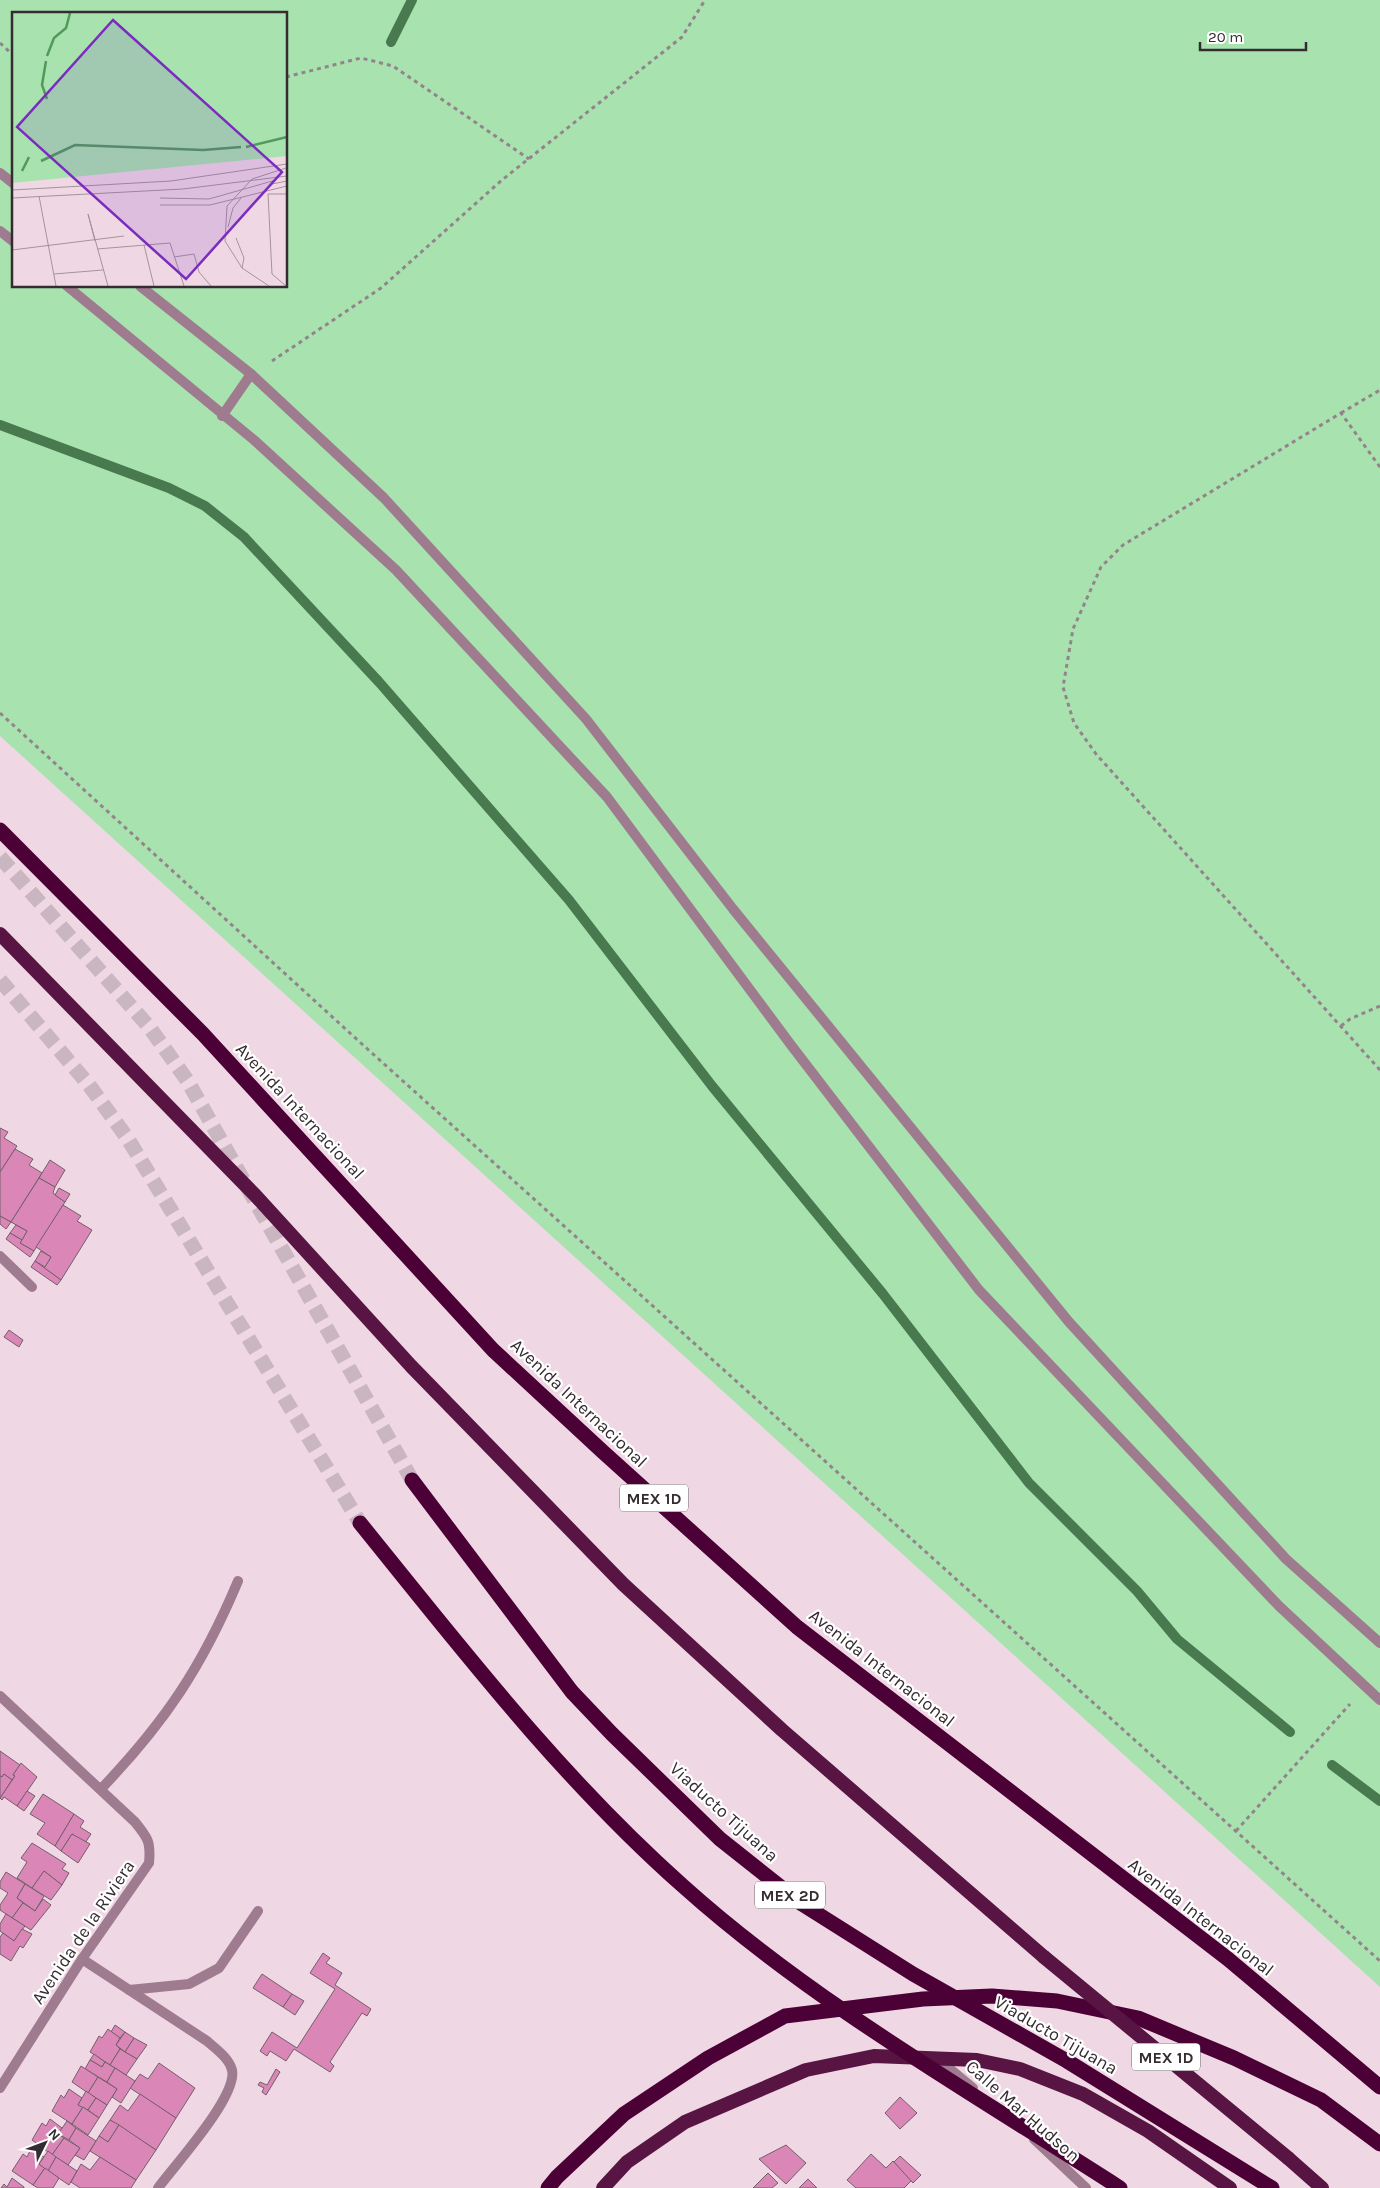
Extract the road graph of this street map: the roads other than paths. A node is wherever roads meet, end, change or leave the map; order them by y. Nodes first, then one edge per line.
1 (0, 173) edge
2 (12, 182) edge
3 (0, 231) edge
4 (12, 240) edge
5 (70, 288) edge
6 (143, 288) edge
7 (252, 374) junction
8 (222, 416) junction
9 (0, 830) edge
10 (0, 934) edge
11 (0, 1256) edge
12 (32, 1287) dead end
13 (412, 1480) tunnel mouth
14 (360, 1523) tunnel mouth
15 (238, 1581) dead end
16 (1380, 1643) edge
17 (0, 1696) edge
18 (1380, 1700) edge
19 (101, 1789) junction
20 (258, 1911) dead end
21 (82, 1959) junction
22 (129, 1990) junction
23 (937, 2058) junction
24 (1380, 2087) edge
25 (0, 2088) edge
26 (1380, 2144) edge
27 (158, 2188) edge
28 (548, 2188) edge
29 (603, 2188) edge
30 (1086, 2188) edge
31 (1120, 2188) edge
32 (1230, 2188) edge
33 (1272, 2188) edge
34 (1322, 2188) edge

1 - 2 street
3 - 4 street
5 - 8 street
6 - 7 street
7 - 8 street
7 - 16 street
8 - 18 street
9 - 24 highway, Avenida Internacional / MEX 1D
10 - 34 highway, MEX 1D, bridge
11 - 12 street
13 - 33 highway, Viaducto Tijuana / MEX 2D, bridge
14 - 31 highway, bridge
15 - 19 street
17 - 19 street, Avenida de la Riviera
19 - 21 street, Avenida de la Riviera
20 - 22 street
21 - 22 street
21 - 25 street, Avenida de la Riviera
22 - 27 street
23 - 29 highway
23 - 30 street, Calle Mar Hudson
23 - 32 highway
26 - 28 highway

